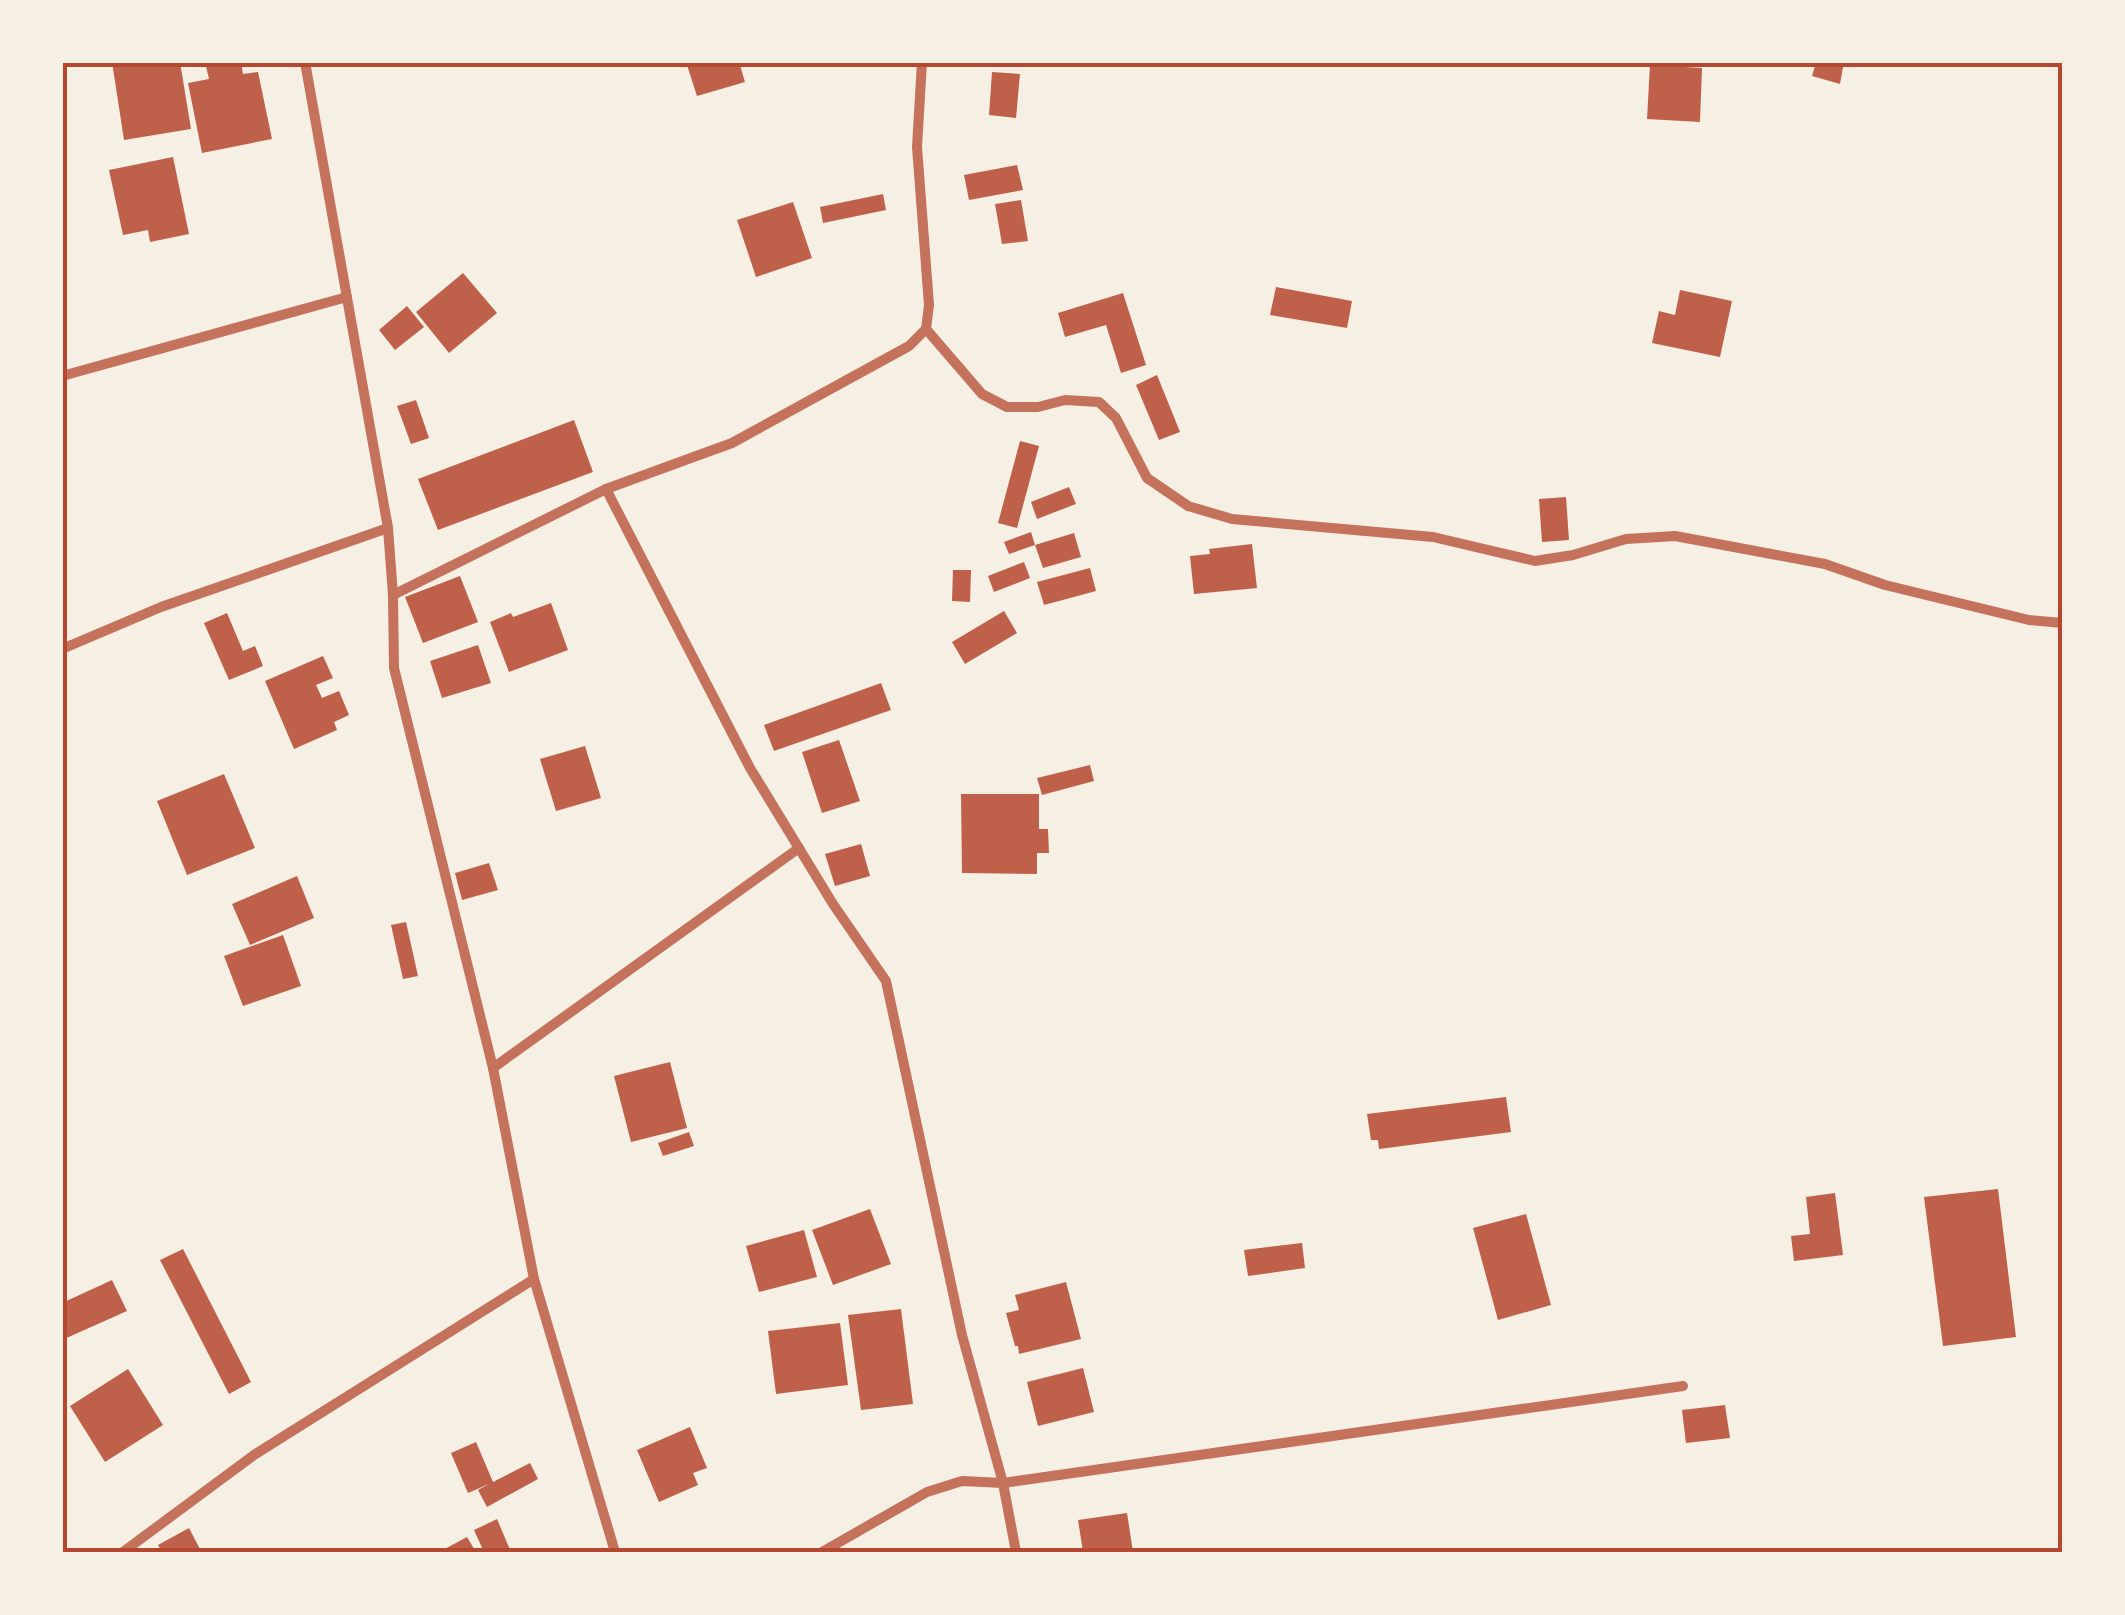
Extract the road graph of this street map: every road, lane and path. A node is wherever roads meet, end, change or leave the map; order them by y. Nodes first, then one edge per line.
1 (305, 62) edge
2 (922, 62) edge
3 (347, 296) junction
4 (926, 329) junction
5 (62, 376) edge
6 (606, 489) junction
7 (388, 528) junction
8 (393, 594) junction
9 (2062, 622) edge
10 (62, 650) edge
11 (799, 848) junction
12 (493, 1068) junction
13 (534, 1279) junction
14 (1683, 1386) dead end
15 (1003, 1482) junction
16 (124, 1552) edge
17 (615, 1552) edge
18 (822, 1552) edge
19 (1016, 1552) edge

1 - 3 street
2 - 4 street
3 - 5 street
3 - 7 street
4 - 6 street
4 - 9 street
6 - 8 street
6 - 11 street
7 - 8 street
7 - 10 street
8 - 12 street
11 - 12 street
11 - 15 street
12 - 13 street
13 - 16 street
13 - 17 street
14 - 15 street
15 - 18 street
15 - 19 street

